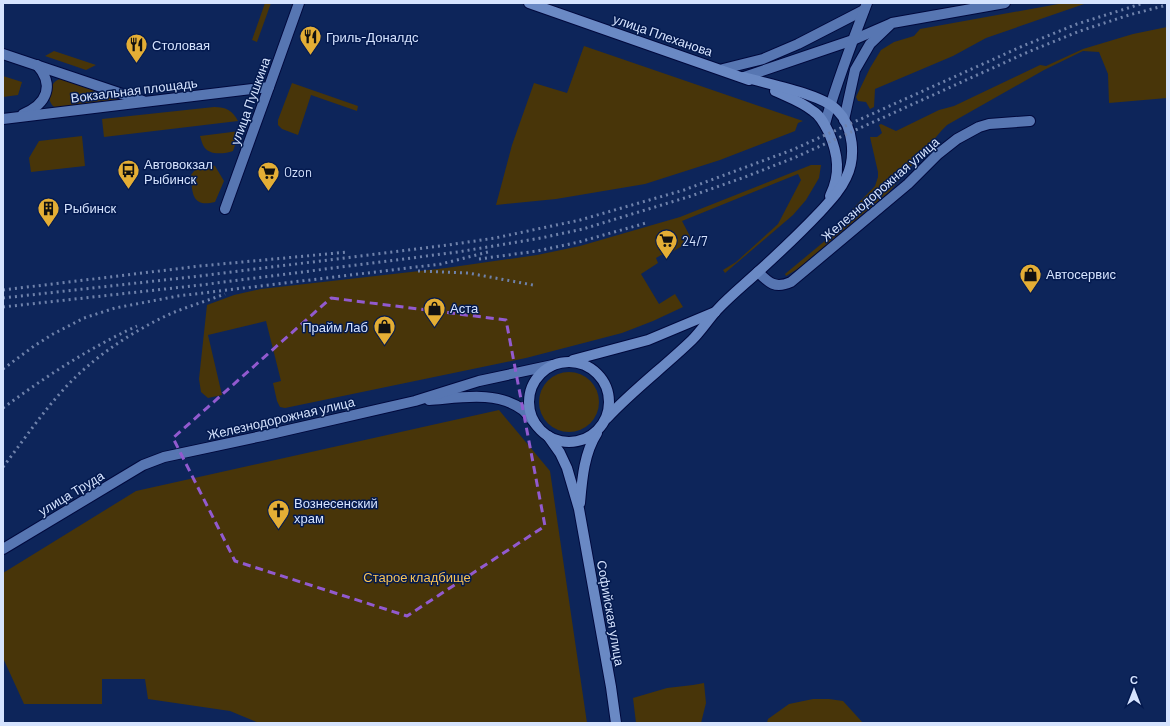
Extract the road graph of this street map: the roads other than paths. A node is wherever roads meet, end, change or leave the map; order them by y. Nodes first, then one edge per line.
1 (299, 3) edge
2 (529, 3) edge
3 (1006, 3) edge
4 (866, 7) edge
5 (892, 23) junction
6 (853, 40) junction
7 (3, 54) edge
8 (37, 65) junction
9 (723, 69) junction
10 (744, 77) junction
11 (269, 87) junction
12 (147, 102) junction
13 (830, 104) junction
14 (4, 119) edge
15 (844, 120) junction
16 (1030, 120) dead end
17 (825, 124) junction
18 (225, 209) dead end
19 (822, 209) junction
20 (758, 272) junction
21 (716, 311) junction
22 (567, 362) junction
23 (552, 365) junction
24 (415, 401) junction
25 (606, 418) junction
26 (538, 426) junction
27 (598, 430) junction
28 (548, 436) junction
29 (154, 461) joint
30 (579, 508) junction
31 (3, 549) edge
32 (616, 723) edge

1 - 11 street, улица Пушкина
2 - 9 main road, улица Плеханова
3 - 5 street
4 - 6 street
4 - 9 street
5 - 6 street
5 - 15 street
6 - 10 street
6 - 13 street
7 - 8 street
8 - 12 street
8 - 14 street
9 - 10 main road, улица Плеханова
10 - 13 main road, улица Плеханова
10 - 17 main road, улица Плеханова
11 - 12 street, Вокзальная площадь
11 - 18 street, улица Пушкина
12 - 14 street, Вокзальная площадь
13 - 15 main road, Железнодорожная улица
13 - 17 street
15 - 19 main road, Железнодорожная улица
16 - 20 street, Железнодорожная улица
17 - 19 main road, Железнодорожная улица
19 - 20 main road, Железнодорожная улица
20 - 21 main road, Железнодорожная улица
21 - 22 main road, Железнодорожная улица
21 - 25 main road, Железнодорожная улица
22 - 23 main road
22 - 25 main road
23 - 24 street, Железнодорожная улица
23 - 26 main road
24 - 26 street, Железнодорожная улица
24 - 29 street, Железнодорожная улица
25 - 27 main road
26 - 28 main road
27 - 28 main road
27 - 30 main road, Софийская улица
28 - 30 main road, Софийская улица
29 - 31 street, улица Труда
30 - 32 main road, Софийская улица

